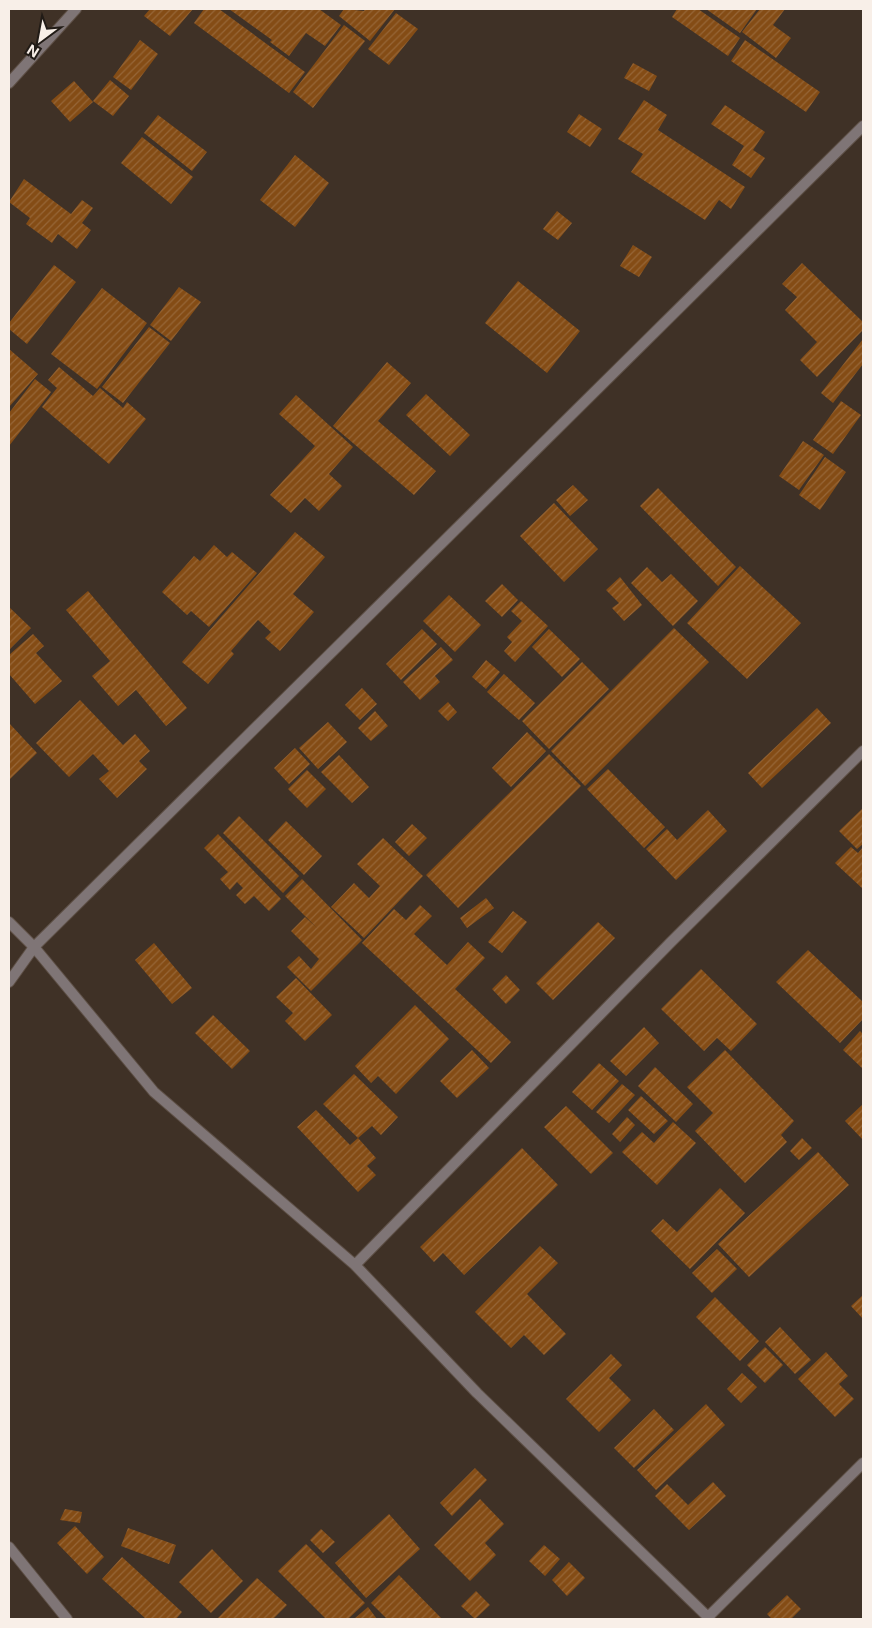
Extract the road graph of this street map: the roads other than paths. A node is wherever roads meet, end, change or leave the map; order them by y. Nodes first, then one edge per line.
1 (76, 9) edge
2 (9, 83) edge
3 (863, 126) edge
4 (863, 751) edge
5 (9, 922) edge
6 (34, 947) junction
7 (9, 982) edge
8 (355, 1265) junction
9 (863, 1463) edge
10 (9, 1547) edge
11 (709, 1618) edge
12 (67, 1619) edge

1 - 2 street
3 - 6 street
4 - 8 street
5 - 6 street
6 - 7 street
6 - 8 street
8 - 11 street
9 - 11 street
10 - 12 street

